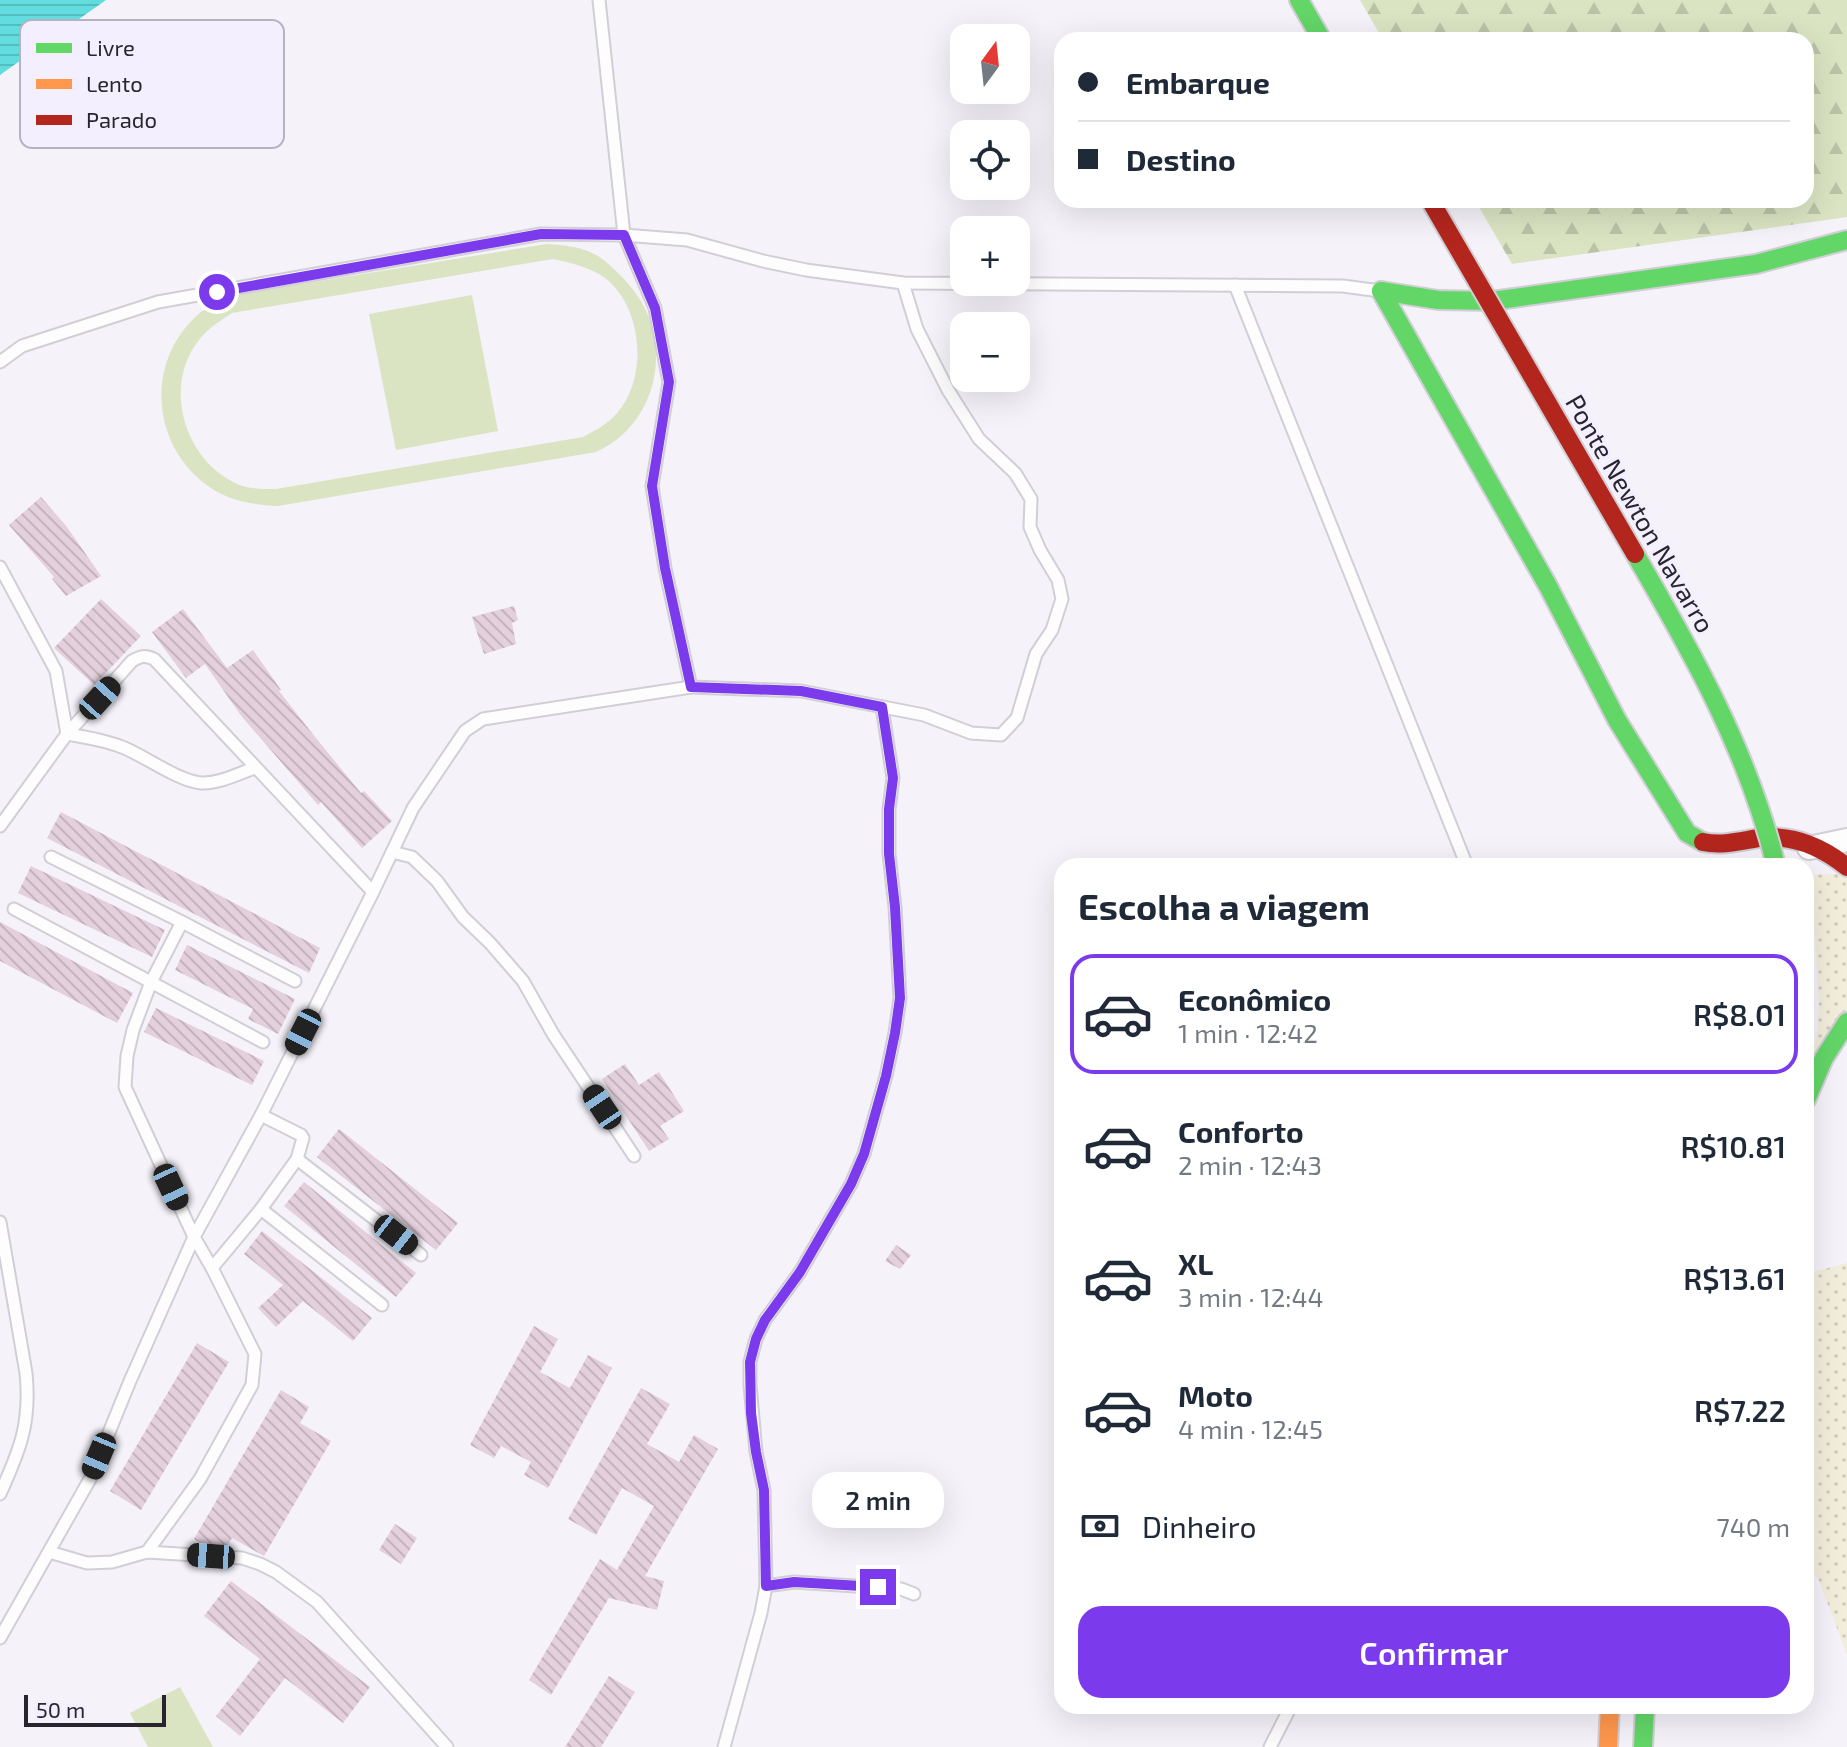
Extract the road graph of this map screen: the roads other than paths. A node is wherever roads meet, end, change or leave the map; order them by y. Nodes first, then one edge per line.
1 (599, 0) edge
2 (1299, 0) edge
3 (1314, 0) edge
4 (1317, 32) edge
5 (1332, 32) edge
6 (1419, 208) edge
7 (1435, 208) edge
8 (624, 235) junction
9 (1847, 240) edge
10 (903, 283) junction
11 (1235, 285) junction
12 (1381, 291) junction
13 (0, 362) edge
14 (0, 567) edge
15 (691, 687) junction
16 (882, 707) junction
17 (67, 734) junction
18 (255, 768) junction
19 (0, 826) edge
20 (1847, 840) edge
21 (1814, 847) junction
22 (392, 852) junction
23 (51, 857) dead end
24 (1464, 858) edge
25 (1757, 858) edge
26 (1774, 858) edge
27 (1778, 858) edge
28 (1847, 867) edge
29 (373, 892) junction
30 (14, 909) dead end
31 (182, 922) junction
32 (295, 981) dead end
33 (151, 982) junction
34 (1847, 1004) edge
35 (1847, 1022) edge
36 (263, 1042) dead end
37 (1824, 1058) junction
38 (1814, 1081) edge
39 (261, 1115) junction
40 (634, 1156) dead end
41 (297, 1159) junction
42 (261, 1209) junction
43 (0, 1222) edge
44 (194, 1237) junction
45 (421, 1255) dead end
46 (212, 1268) junction
47 (382, 1305) dead end
48 (0, 1494) edge
49 (49, 1552) junction
50 (147, 1552) junction
51 (766, 1586) junction
52 (914, 1594) dead end
53 (0, 1638) edge
54 (1287, 1714) edge
55 (1610, 1714) edge
56 (1645, 1714) edge
57 (1655, 1714) edge
58 (447, 1747) edge
59 (724, 1747) edge
60 (1270, 1747) edge
61 (1608, 1747) edge
62 (1643, 1747) edge
63 (1652, 1747) edge

1 - 8 lane
2 - 4 main road
3 - 5 main road
6 - 25 main road, Ponte Newton Navarro
7 - 26 main road, Ponte Newton Navarro, bridge
8 - 10 lane
8 - 13 lane
8 - 15 lane
9 - 12 main road
10 - 11 lane
10 - 16 lane
11 - 12 lane
11 - 24 lane
12 - 21 main road
14 - 17 lane
15 - 16 lane
15 - 22 lane
16 - 51 lane
17 - 18 lane
17 - 18 lane
17 - 19 lane
18 - 29 lane
20 - 21 street
21 - 27 street
21 - 28 main road
22 - 29 lane
22 - 40 lane
23 - 31 lane
29 - 39 lane
30 - 33 lane
31 - 32 lane
31 - 33 lane
33 - 36 lane
33 - 44 lane
34 - 37 street
35 - 37 main road
37 - 38 main road
39 - 41 lane
39 - 44 lane
41 - 42 lane
41 - 45 lane
42 - 46 lane
42 - 47 lane
43 - 48 lane
44 - 46 lane
44 - 49 lane
46 - 50 lane
49 - 50 lane
49 - 53 lane
50 - 58 lane
51 - 52 lane
51 - 59 lane
54 - 60 lane
55 - 61 main road
56 - 62 main road
57 - 63 street

